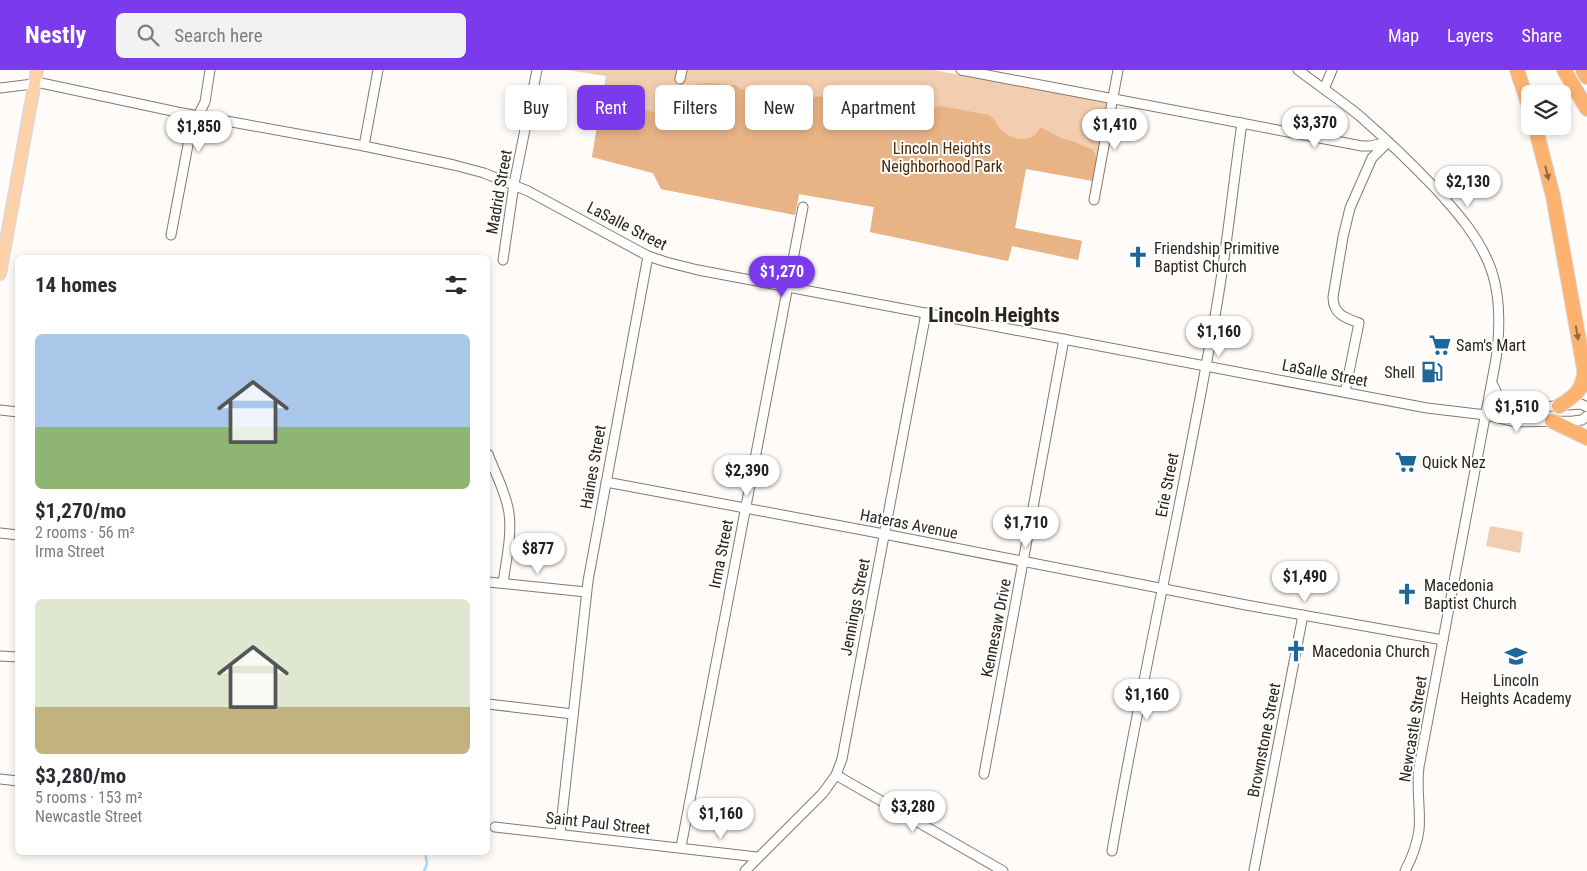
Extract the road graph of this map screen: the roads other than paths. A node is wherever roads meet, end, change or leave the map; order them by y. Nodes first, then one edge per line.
1 (37, 70) edge
2 (210, 70) edge
3 (378, 70) edge
4 (537, 70) edge
5 (961, 70) edge
6 (1118, 70) edge
7 (1298, 70) edge
8 (1332, 70) edge
9 (1517, 70) edge
10 (1564, 70) edge
11 (1583, 70) edge
12 (971, 71) edge
13 (1587, 77) edge
14 (34, 82) junction
15 (1522, 85) edge
16 (0, 88) edge
17 (1324, 89) junction
18 (1112, 99) junction
19 (1587, 109) edge
20 (198, 115) junction
21 (1242, 123) junction
22 (1537, 135) edge
23 (1388, 142) junction
24 (364, 146) junction
25 (514, 184) junction
26 (1094, 200) dead end
27 (803, 207) dead end
28 (172, 235) dead end
29 (648, 256) junction
30 (503, 260) dead end
31 (0, 274) edge
32 (787, 287) junction
33 (926, 313) junction
34 (1064, 339) junction
35 (1205, 366) junction
36 (1492, 380) junction
37 (1585, 380) edge
38 (1346, 392) junction
39 (1559, 406) junction
40 (1587, 407) edge
41 (1515, 409) junction
42 (0, 410) edge
43 (15, 412) edge
44 (1486, 415) junction
45 (1587, 416) edge
46 (1552, 422) junction
47 (1587, 438) edge
48 (490, 461) edge
49 (606, 482) junction
50 (744, 508) junction
51 (0, 533) edge
52 (884, 534) junction
53 (15, 535) edge
54 (1024, 561) junction
55 (490, 582) edge
56 (503, 583) junction
57 (1163, 588) junction
58 (586, 592) junction
59 (1303, 615) junction
60 (1443, 640) junction
61 (0, 656) edge
62 (15, 657) edge
63 (490, 704) edge
64 (573, 714) junction
65 (836, 774) junction
66 (984, 774) dead end
67 (0, 779) edge
68 (15, 781) edge
69 (496, 827) dead end
70 (560, 834) junction
71 (681, 847) junction
72 (1112, 851) dead end
73 (757, 857) junction
74 (1254, 870) edge
75 (745, 871) edge
76 (1003, 871) edge
77 (1405, 871) edge

1 - 14 main road
2 - 20 street
3 - 24 street
4 - 25 street, Madrid Street
5 - 12 street
6 - 18 street
7 - 17 street, Newcastle Street
8 - 17 street
9 - 15 highway
10 - 19 highway
11 - 13 highway
12 - 18 street
14 - 16 street, LaSalle Street
14 - 20 street, LaSalle Street
14 - 31 main road
17 - 23 street, Newcastle Street
18 - 21 street
18 - 26 street
20 - 24 street, LaSalle Street
20 - 28 street
21 - 23 street
21 - 35 street, Erie Street
22 -> 37 highway
23 - 36 street, Newcastle Street
23 - 38 street
24 - 25 street, LaSalle Street
25 - 29 street, LaSalle Street
25 - 30 street, Madrid Street
27 - 32 street, Irma Street
29 - 32 street, LaSalle Street
29 - 49 street, Haines Street
32 - 33 street, LaSalle Street
32 - 50 street, Irma Street
33 - 34 street, LaSalle Street
33 - 52 street, Jennings Street
34 - 35 street, LaSalle Street
34 - 54 street, Kennesaw Drive
35 - 38 street, LaSalle Street
35 - 57 street, Erie Street
36 - 41 street
36 - 44 street, Newcastle Street
37 - 39 highway
38 - 44 street, LaSalle Street
39 - 40 street, LaSalle Street
39 - 41 street, LaSalle Street
41 - 44 street, LaSalle Street
42 - 43 street
44 - 46 street, LaSalle Street
44 - 60 street, Newcastle Street
45 - 46 street, LaSalle Street
46 - 47 highway
48 - 56 street
49 - 50 street, Hateras Avenue
49 - 58 street, Haines Street
50 - 52 street, Hateras Avenue
50 - 71 street, Irma Street
51 - 53 street
52 - 54 street, Hateras Avenue
52 - 65 street, Jennings Street
54 - 57 street, Hateras Avenue
54 - 66 street, Kennesaw Drive
55 - 56 street
56 - 58 street
57 - 59 street, Hateras Avenue
57 - 72 street, Erie Street
58 - 64 street, Haines Street
59 - 60 street, Hateras Avenue
59 - 74 street, Brownstone Street
60 - 77 street, Newcastle Street
61 - 62 street
63 - 64 street
64 - 70 street, Haines Street
65 - 73 street, Jennings Street
65 - 76 street
67 - 68 street
69 - 70 street, Saint Paul Street
70 - 71 street, Saint Paul Street
71 - 73 street, Saint Paul Street
73 - 75 street, Jennings Street

